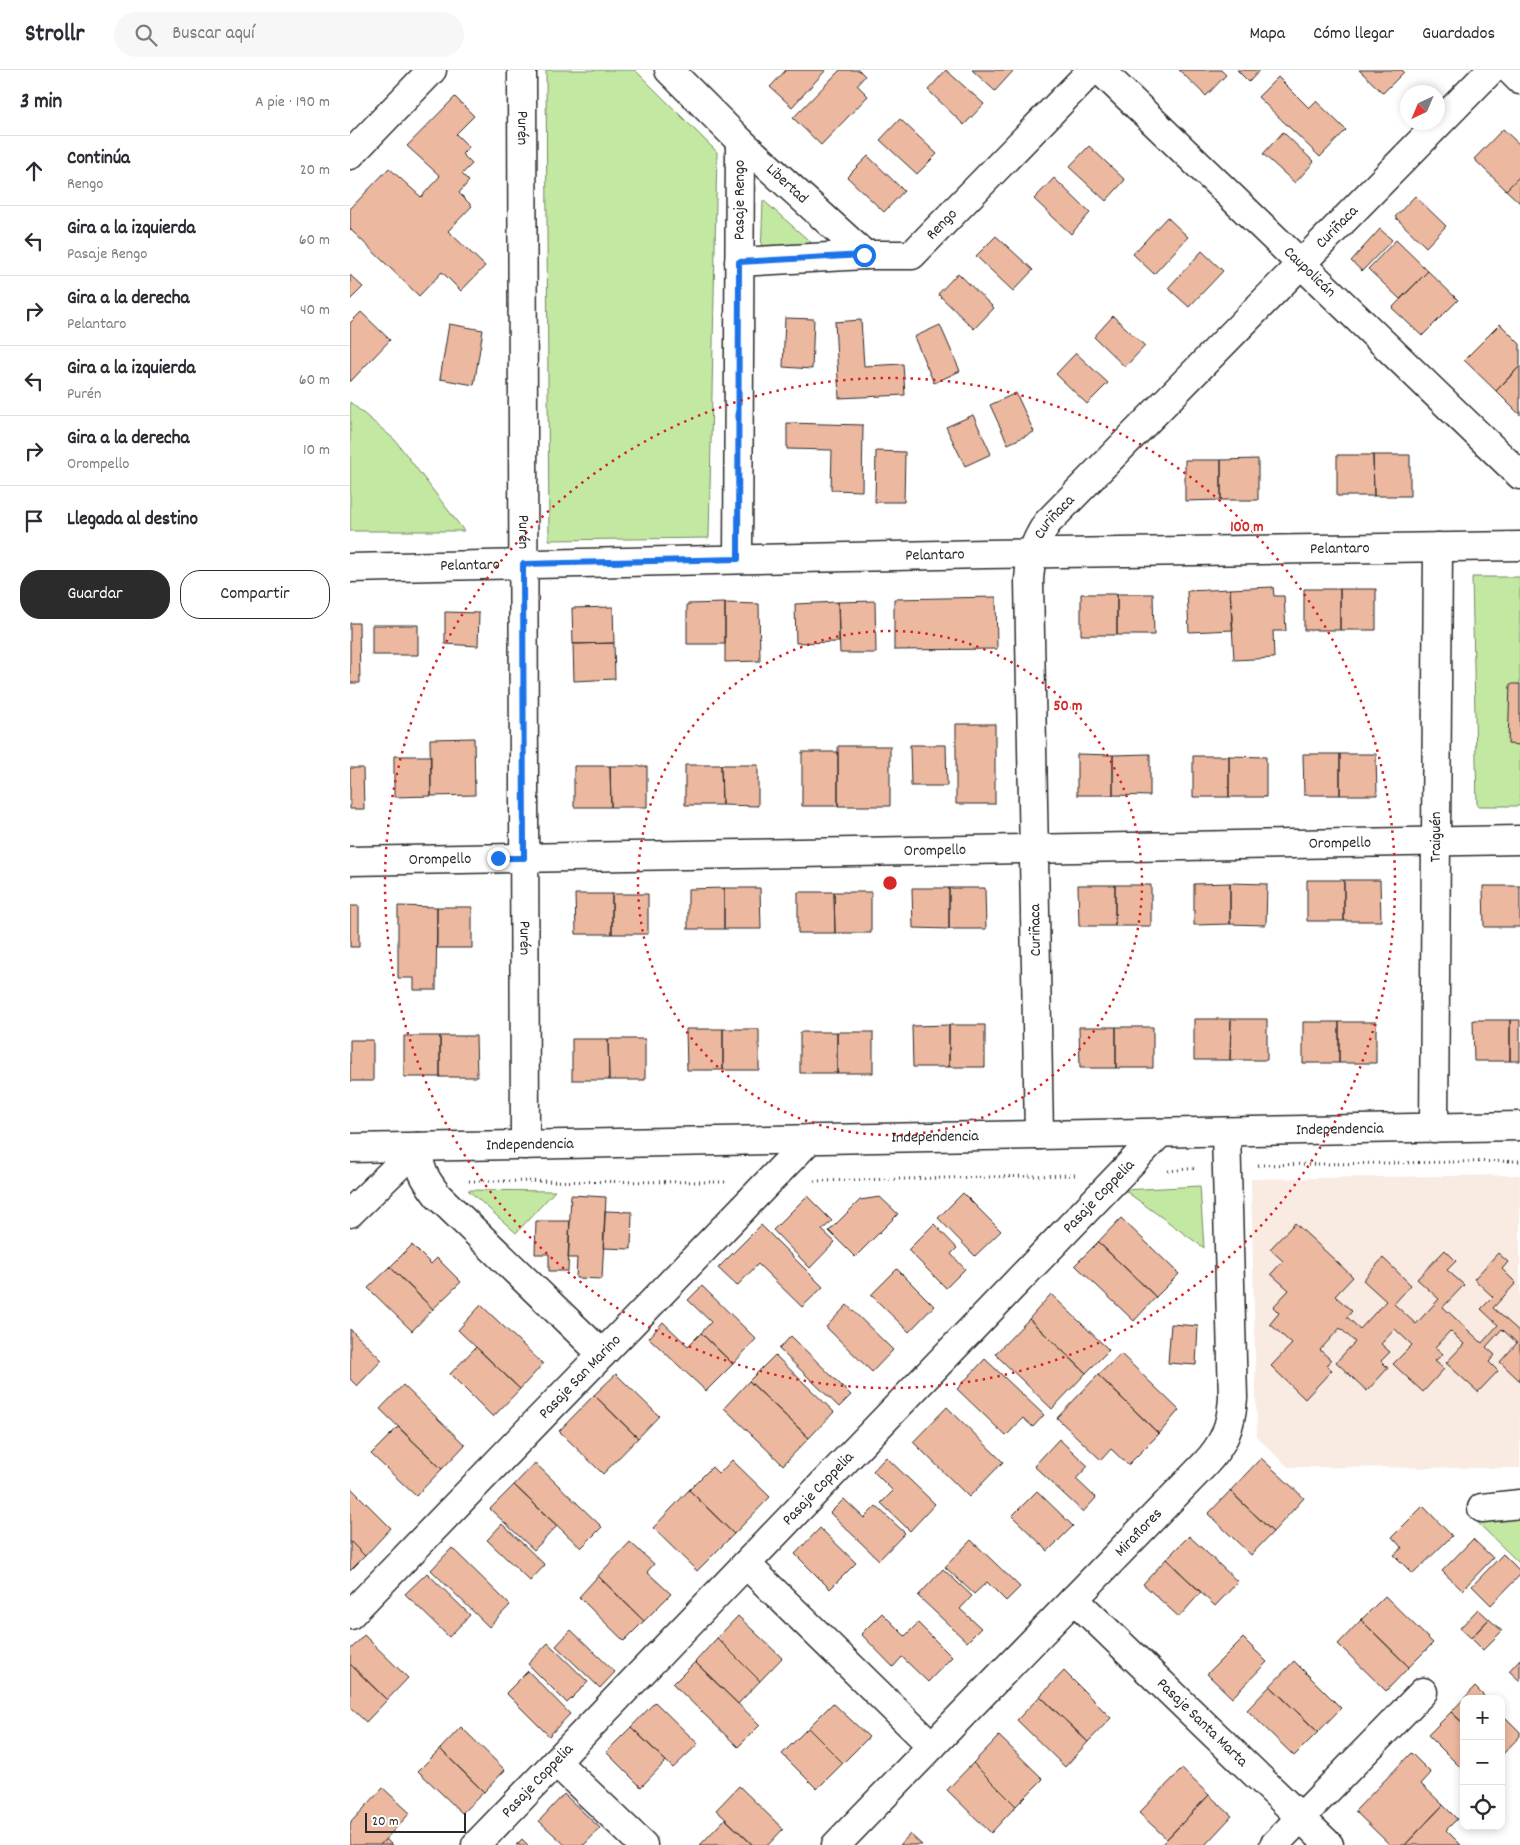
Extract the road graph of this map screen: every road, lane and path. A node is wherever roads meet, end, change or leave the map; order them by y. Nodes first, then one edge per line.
1 (432, 70) edge
2 (522, 70) edge
3 (668, 70) edge
4 (1092, 70) edge
5 (1100, 70) edge
6 (1491, 70) edge
7 (1510, 70) edge
8 (1520, 80) edge
9 (740, 141) junction
10 (350, 155) edge
11 (864, 255) junction
12 (739, 262) junction
13 (1302, 264) junction
14 (1520, 474) edge
15 (1520, 546) edge
16 (1438, 547) junction
17 (1031, 553) junction
18 (738, 559) junction
19 (523, 564) junction
20 (350, 568) edge
21 (1520, 840) edge
22 (1436, 841) junction
23 (1034, 849) junction
24 (524, 858) junction
25 (350, 861) edge
26 (1520, 1126) edge
27 (1434, 1128) junction
28 (1226, 1132) junction
29 (1160, 1133) junction
30 (1039, 1135) junction
31 (810, 1140) junction
32 (525, 1145) junction
33 (418, 1147) junction
34 (350, 1148) edge
35 (1520, 1161) edge
36 (1226, 1166) junction
37 (1121, 1174) junction
38 (427, 1181) junction
39 (769, 1182) junction
40 (350, 1213) edge
41 (602, 1354) junction
42 (1520, 1504) edge
43 (1482, 1508) dead end
44 (746, 1564) junction
45 (1074, 1599) junction
46 (350, 1615) edge
47 (1423, 1692) dead end
48 (932, 1746) junction
49 (556, 1762) junction
50 (1300, 1818) junction
51 (476, 1845) edge
52 (643, 1845) edge
53 (836, 1845) edge
54 (1274, 1845) edge
55 (1329, 1845) edge

1 - 10 street
2 - 19 street, Purén
3 - 9 street, Libertad
4 - 11 street, Rengo
5 - 13 street, Caupolicán
6 - 13 street, Curiñaca
7 - 8 street
9 - 11 street, Libertad
9 - 12 street, Pasaje Rengo
11 - 12 street, Rengo
12 - 18 street, Pasaje Rengo
13 - 14 street, Caupolicán
13 - 17 street, Curiñaca
15 - 16 street, Pelantaro
16 - 17 street, Pelantaro
16 - 22 street, Traiguén
17 - 18 street, Pelantaro
17 - 23 street, Curiñaca
18 - 19 street, Pelantaro
19 - 20 street, Pelantaro
19 - 24 street, Purén
21 - 22 street, Orompello
22 - 23 street, Orompello
22 - 27 street, Traiguén
23 - 24 street, Orompello
23 - 30 street, Curiñaca
24 - 25 street, Orompello
24 - 32 street, Purén
26 - 27 street, Independencia
27 - 28 street, Independencia
28 - 29 street, Independencia
28 - 36 street, Miraflores
29 - 30 street, Independencia
29 - 37 street, Pasaje Coppelia
30 - 31 street, Independencia
31 - 32 street, Independencia
31 - 39 street, Pasaje San Marino
32 - 33 street, Independencia
33 - 34 street, Independencia
33 - 38 street
33 - 40 street
35 - 36 path
36 - 37 path
36 - 45 street, Miraflores
37 - 39 path
37 - 44 street, Pasaje Coppelia
38 - 39 path
38 - 41 street
39 - 41 street, Pasaje San Marino
41 - 46 street, Pasaje San Marino
42 - 43 street
44 - 48 street
44 - 49 street, Pasaje Coppelia
45 - 48 street, Miraflores
45 - 50 street, Pasaje Santa Marta
47 - 50 street
48 - 53 street, Miraflores
49 - 51 street, Pasaje Coppelia
49 - 52 street
50 - 54 street
50 - 55 street, Pasaje Santa Marta

